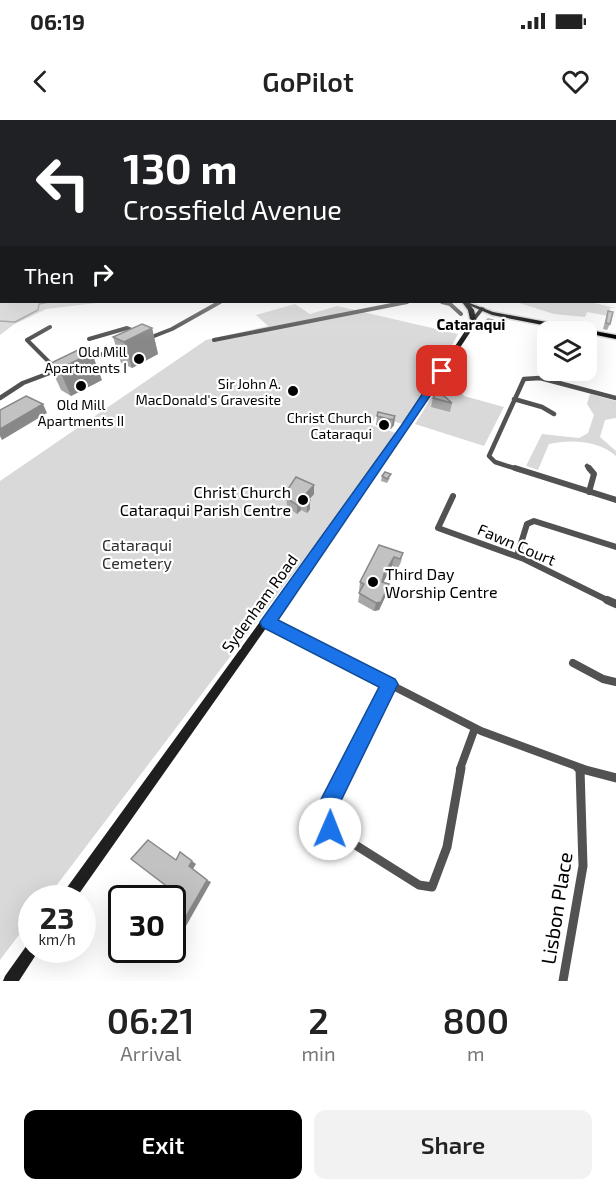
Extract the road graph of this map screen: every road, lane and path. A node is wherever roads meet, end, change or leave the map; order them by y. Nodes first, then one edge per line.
1 (218, 303) edge
2 (402, 303) edge
3 (446, 303) edge
4 (465, 303) edge
5 (466, 303) edge
6 (473, 303) edge
7 (484, 310) junction
8 (461, 314) dead end
9 (472, 322) junction
10 (50, 327) dead end
11 (616, 337) edge
12 (89, 339) dead end
13 (214, 340) dead end
14 (135, 343) edge
15 (83, 361) edge
16 (64, 367) edge
17 (57, 370) junction
18 (0, 398) edge
19 (616, 398) edge
20 (514, 399) junction
21 (554, 414) dead end
22 (586, 466) dead end
23 (589, 492) junction
24 (453, 496) dead end
25 (616, 500) edge
26 (616, 547) edge
27 (517, 556) junction
28 (616, 604) edge
29 (267, 622) junction
30 (573, 663) dead end
31 (616, 682) edge
32 (389, 684) junction
33 (475, 728) junction
34 (580, 769) junction
35 (616, 778) edge
36 (77, 885) edge
37 (23, 963) edge
38 (10, 981) edge
39 (563, 981) edge

1 - 12 street
2 - 13 street
3 - 8 street
4 - 9 main road
5 - 7 main road
6 - 7 main road
7 - 9 main road, Sydenham Road
7 - 11 main road
9 - 29 main road, Sydenham Road
10 - 17 street
14 - 15 street
16 - 17 street
17 - 18 street
19 - 20 street
20 - 21 street
20 - 23 street
22 - 23 street
23 - 25 street
24 - 27 street, Fawn Court
26 - 27 street
27 - 28 street, Fawn Court
29 - 32 street
29 - 36 main road, Sydenham Road
30 - 31 street
32 - 33 street
32 - 33 street
33 - 34 street
34 - 35 street
34 - 39 street, Lisbon Place
37 - 38 main road

